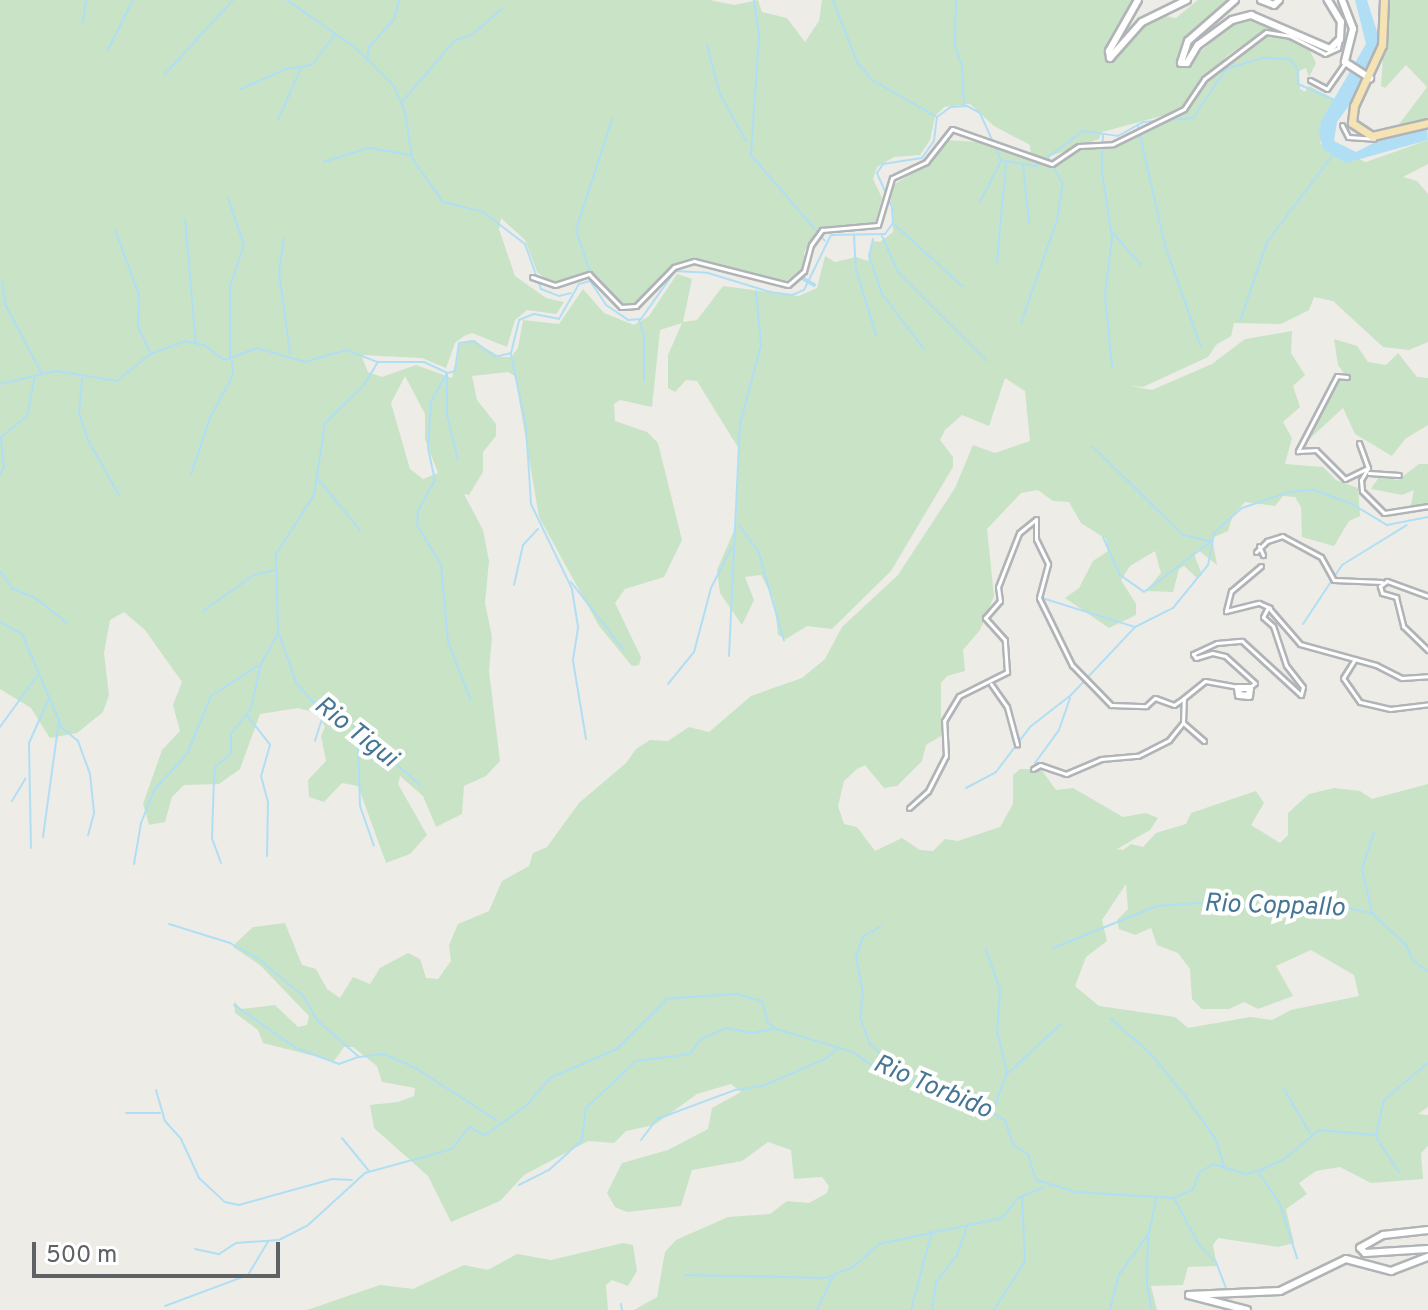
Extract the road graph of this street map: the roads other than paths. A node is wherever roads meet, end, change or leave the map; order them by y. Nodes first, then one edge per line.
1 (1138, 0) edge
2 (1187, 0) edge
3 (1235, 0) edge
4 (1261, 0) edge
5 (1279, 0) edge
6 (1328, 0) edge
7 (1342, 0) edge
8 (1384, 0) edge
9 (1340, 39) junction
10 (1346, 63) junction
11 (1369, 77) junction
12 (1310, 80) dead end
13 (1342, 125) dead end
14 (1428, 125) edge
15 (532, 277) dead end
16 (1347, 377) dead end
17 (1359, 443) dead end
18 (1369, 470) junction
19 (1399, 475) dead end
20 (1428, 506) edge
21 (1259, 546) junction
22 (1256, 552) dead end
23 (1263, 555) dead end
24 (1261, 566) dead end
25 (1382, 582) junction
26 (1428, 596) edge
27 (1270, 608) junction
28 (1428, 650) edge
29 (1355, 659) junction
30 (1428, 676) edge
31 (991, 683) junction
32 (1184, 698) junction
33 (1428, 704) edge
34 (1183, 723) junction
35 (1204, 741) dead end
36 (1017, 745) dead end
37 (1033, 769) dead end
38 (909, 808) dead end
39 (1428, 1230) edge
40 (1428, 1249) edge
41 (1428, 1257) edge
42 (1352, 1260) junction
43 (1354, 1270) dead end
44 (1247, 1310) edge

1 - 2 main road
3 - 9 main road
4 - 5 main road
6 - 9 main road
7 - 10 main road
8 - 11 main road
9 - 15 street
10 - 11 main road
10 - 12 street
11 - 14 main road
13 - 14 street
16 - 18 street
17 - 18 street
18 - 19 street
18 - 20 street
21 - 22 street
21 - 23 street
21 - 25 street
24 - 27 street
25 - 26 street
25 - 28 street
27 - 29 street
27 - 32 street
29 - 30 street
29 - 33 street
31 - 32 street
31 - 36 street
31 - 38 street
32 - 34 street
34 - 35 street
34 - 37 street
39 - 40 main road
41 - 42 main road
42 - 43 street
42 - 44 main road

